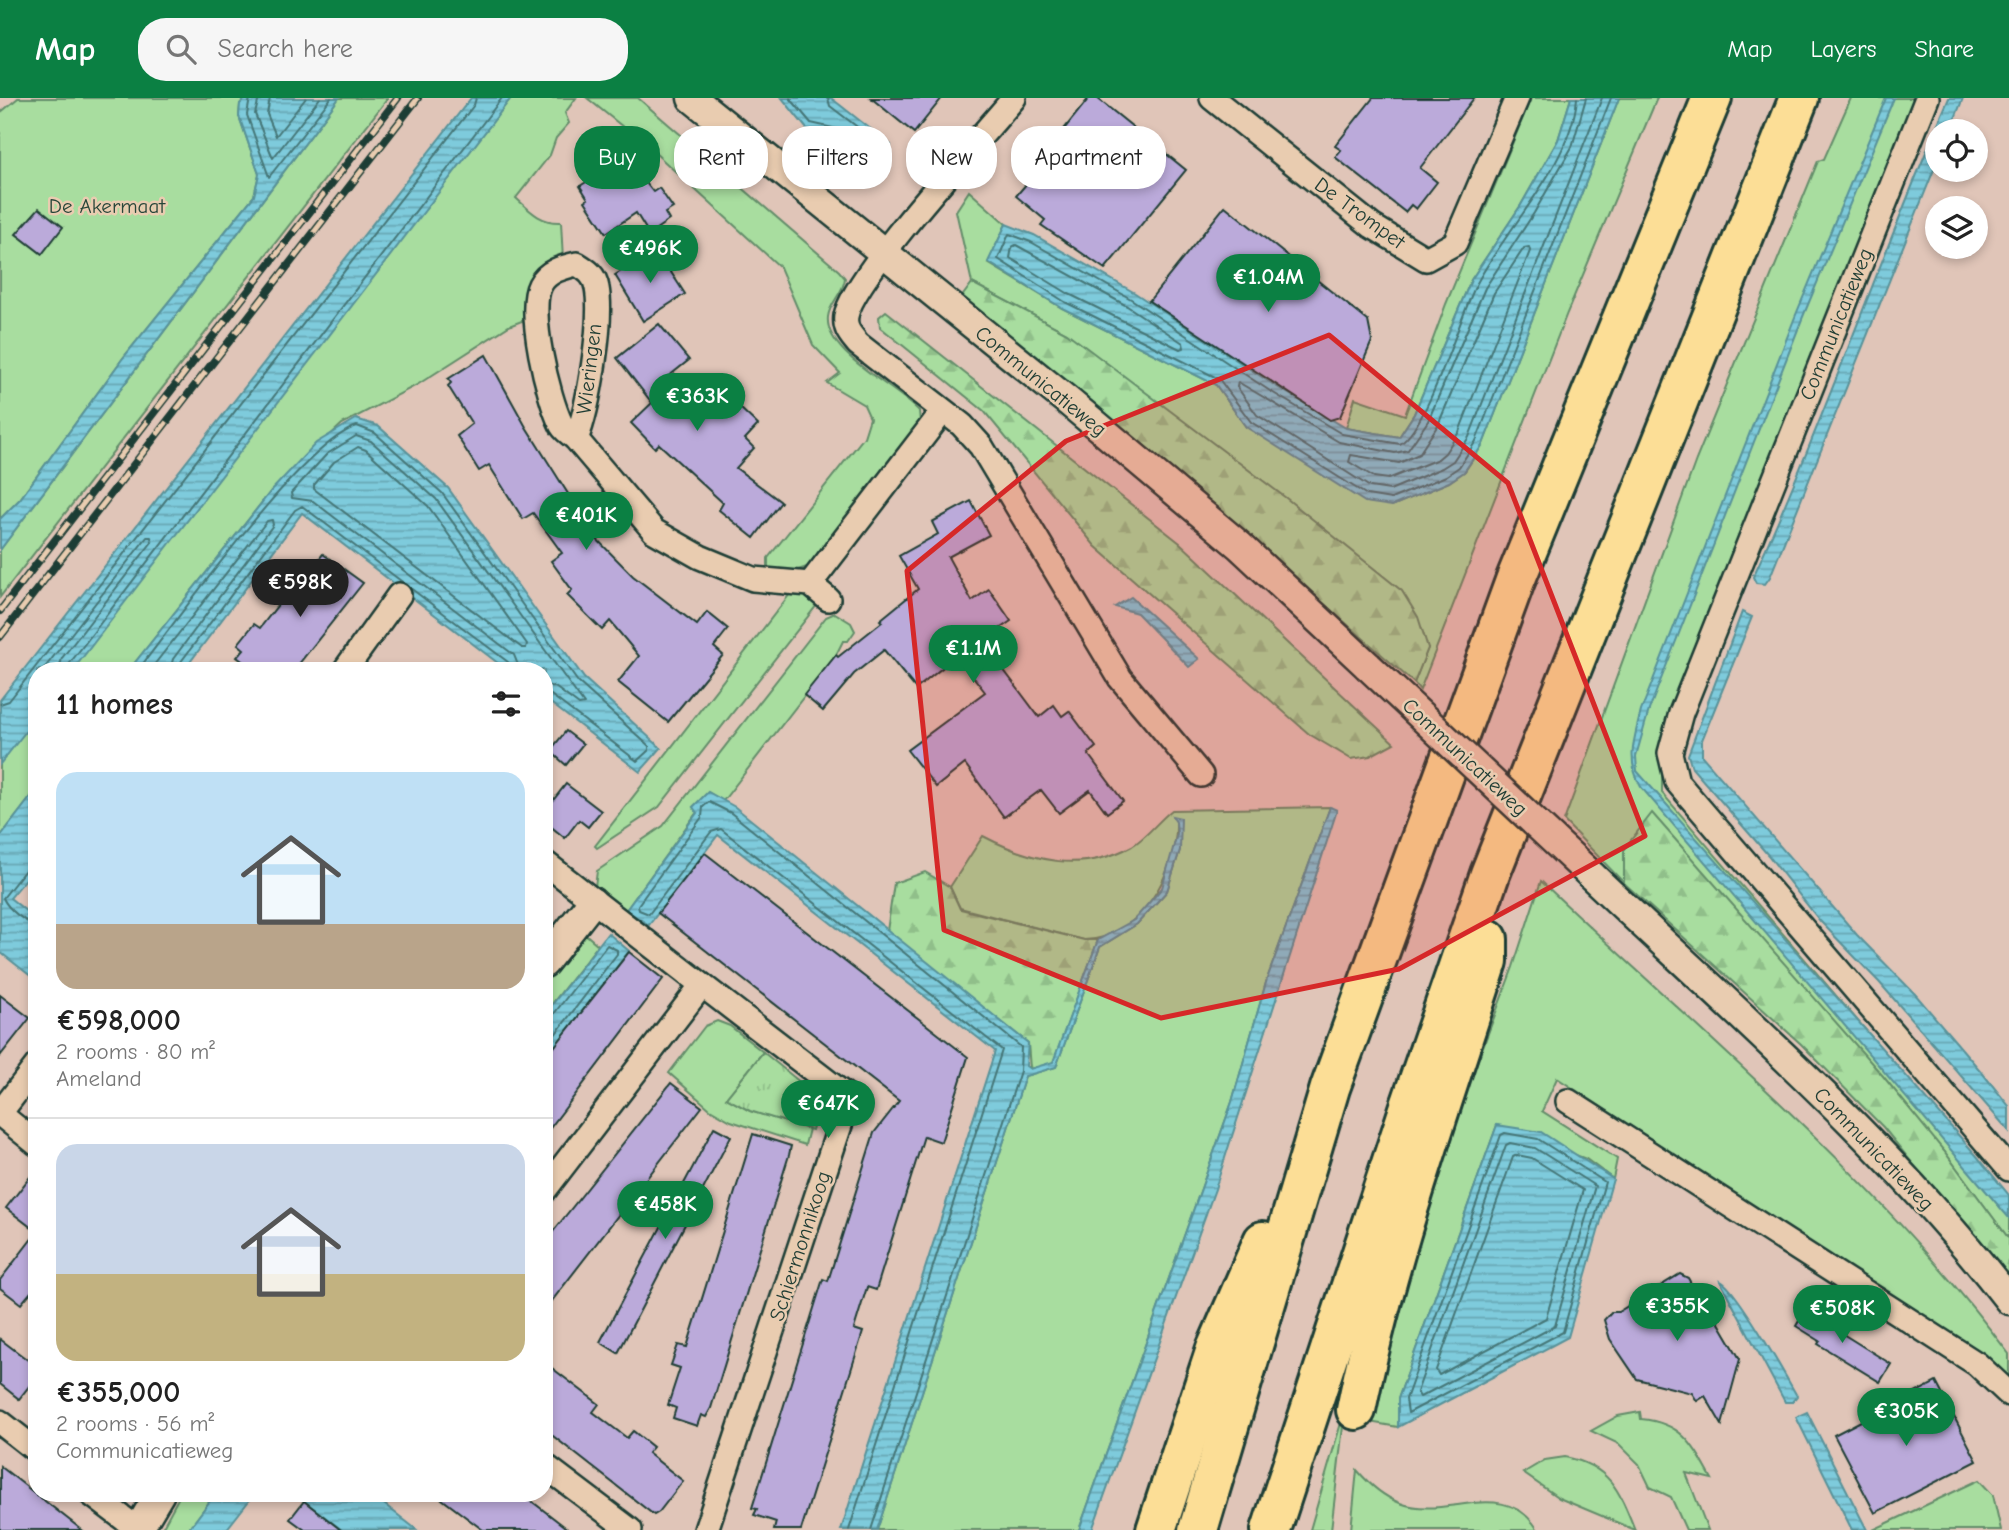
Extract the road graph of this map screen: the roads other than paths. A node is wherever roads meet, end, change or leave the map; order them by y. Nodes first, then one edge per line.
1 (692, 98) edge
2 (1014, 98) edge
3 (1212, 98) edge
4 (1517, 98) edge
5 (1712, 98) edge
6 (1799, 98) edge
7 (1927, 98) edge
8 (883, 254) junction
9 (943, 411) junction
10 (576, 439) junction
11 (810, 584) junction
12 (399, 595) dead end
13 (828, 599) dead end
14 (351, 662) edge
15 (1200, 775) dead end
16 (553, 870) edge
17 (1490, 874) junction
18 (592, 902) junction
19 (553, 952) edge
20 (702, 985) junction
21 (28, 1077) edge
22 (1330, 1088) junction
23 (1568, 1101) dead end
24 (0, 1113) edge
25 (28, 1136) edge
26 (2009, 1169) edge
27 (553, 1179) edge
28 (2009, 1300) edge
29 (2009, 1394) edge
30 (1356, 1410) dead end
31 (0, 1423) edge
32 (28, 1444) edge
33 (553, 1472) edge
34 (102, 1502) edge
35 (155, 1502) edge
36 (139, 1528) edge
37 (630, 1530) edge
38 (706, 1530) edge
39 (1156, 1530) edge
40 (1198, 1530) edge
41 (1271, 1530) edge

1 - 8 street, Communicatieweg
2 - 8 street
3 - 4 street, De Trompet
5 - 22 highway
6 - 17 highway
7 - 26 street, Communicatieweg
8 - 9 street
8 - 28 street, Communicatieweg, bridge
9 - 11 street
9 - 15 street
10 - 10 street, Wieringen
10 - 11 street, Wieringen
11 - 13 street
12 - 14 street
16 - 18 street, Schiermonnikoog
17 - 30 highway
17 - 41 highway
18 - 19 street
18 - 20 street, Schiermonnikoog
20 - 27 street
20 - 38 street, Schiermonnikoog
21 - 24 street
22 - 39 highway
22 - 40 highway
23 - 29 street
24 - 25 street
31 - 32 street
33 - 37 street
34 - 36 street
35 - 36 street

